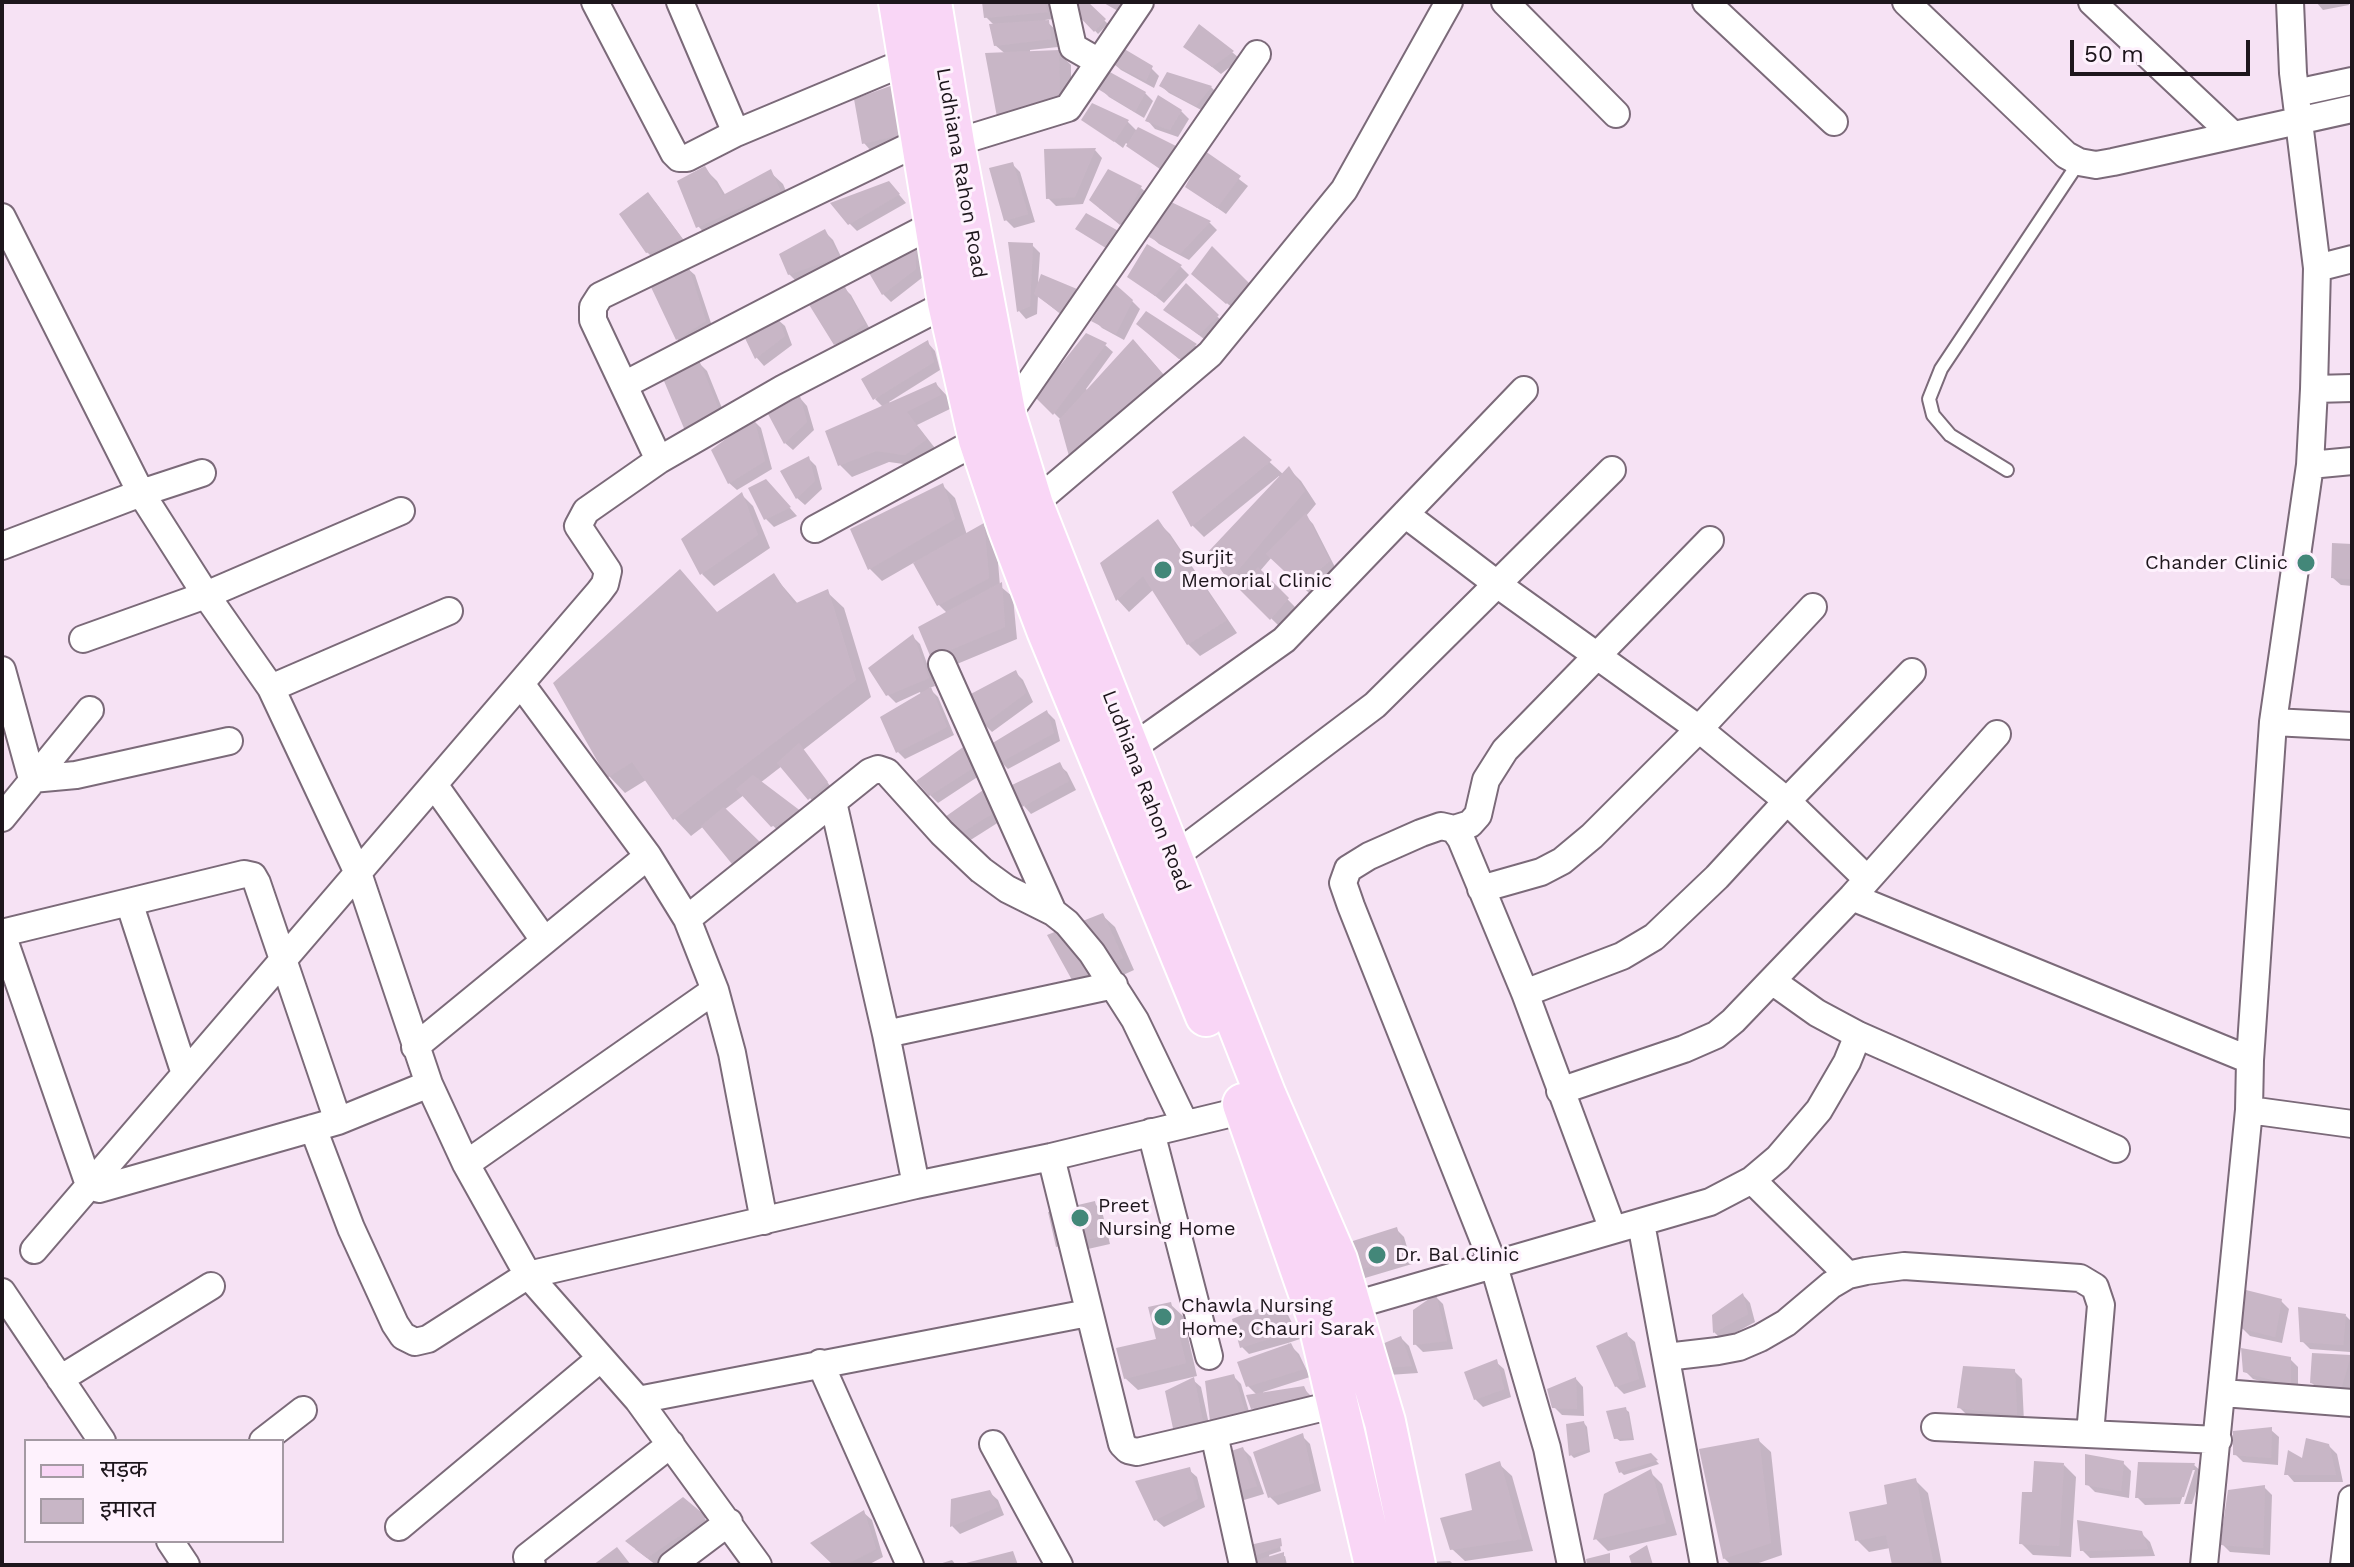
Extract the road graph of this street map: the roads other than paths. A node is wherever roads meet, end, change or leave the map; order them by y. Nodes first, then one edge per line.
1 (595, 2) edge
2 (680, 2) edge
3 (899, 2) edge
4 (931, 2) edge
5 (1063, 2) edge
6 (1140, 2) edge
7 (1449, 2) edge
8 (1505, 2) edge
9 (1706, 2) edge
10 (1906, 2) edge
11 (2092, 2) edge
12 (2290, 2) edge
13 (1257, 54) dead end
14 (908, 61) junction
15 (1099, 62) junction
16 (2352, 81) edge
17 (2296, 93) junction
18 (2352, 109) edge
19 (1616, 114) dead end
20 (1834, 122) dead end
21 (2301, 122) junction
22 (736, 133) junction
23 (2232, 134) junction
24 (938, 142) junction
25 (2079, 162) junction
26 (2, 217) edge
27 (936, 223) junction
28 (2352, 259) edge
29 (2317, 268) junction
30 (948, 303) junction
31 (624, 385) junction
32 (2352, 388) edge
33 (2314, 389) junction
34 (1524, 390) dead end
35 (992, 428) junction
36 (659, 460) junction
37 (2352, 461) edge
38 (2310, 465) junction
39 (1612, 470) dead end
40 (2007, 470) dead end
41 (202, 473) dead end
42 (141, 493) junction
43 (401, 511) dead end
44 (1405, 514) junction
45 (1020, 516) junction
46 (815, 529) dead end
47 (5, 537) edge
48 (1710, 540) dead end
49 (1497, 584) junction
50 (206, 595) junction
51 (1813, 607) dead end
52 (449, 611) dead end
53 (83, 639) dead end
54 (1595, 656) junction
55 (942, 664) dead end
56 (2, 670) edge
57 (1912, 672) dead end
58 (521, 684) junction
59 (271, 688) junction
60 (90, 710) dead end
61 (2273, 722) junction
62 (2352, 726) edge
63 (1699, 729) junction
64 (1997, 734) dead end
65 (229, 741) dead end
66 (1117, 758) junction
67 (32, 779) junction
68 (435, 786) junction
69 (1787, 801) junction
70 (833, 802) junction
71 (2, 818) edge
72 (1454, 829) junction
73 (648, 856) junction
74 (1172, 858) junction
75 (358, 873) junction
76 (1860, 888) junction
77 (1481, 889) junction
78 (129, 902) junction
79 (1053, 912) junction
80 (687, 919) junction
81 (2, 934) edge
82 (544, 940) junction
83 (283, 961) junction
84 (1772, 981) junction
85 (1114, 985) junction
86 (715, 990) junction
87 (1525, 993) junction
88 (886, 1034) junction
89 (1858, 1035) junction
90 (415, 1047) junction
91 (2250, 1060) junction
92 (185, 1074) junction
93 (429, 1084) junction
94 (1560, 1091) junction
95 (1245, 1110) junction
96 (2249, 1110) junction
97 (326, 1124) junction
98 (1185, 1124) junction
99 (2352, 1124) edge
100 (1151, 1132) junction
101 (2116, 1149) dead end
102 (1051, 1157) junction
103 (466, 1164) junction
104 (1752, 1180) junction
105 (92, 1185) junction
106 (916, 1185) junction
107 (764, 1221) junction
108 (1641, 1223) junction
109 (1613, 1230) junction
110 (34, 1250) dead end
111 (1494, 1266) junction
112 (528, 1275) junction
113 (1848, 1275) junction
114 (211, 1286) dead end
115 (2, 1292) edge
116 (1351, 1306) junction
117 (1088, 1313) junction
118 (1209, 1356) dead end
119 (1666, 1357) junction
120 (601, 1358) junction
121 (820, 1363) junction
122 (60, 1379) junction
123 (2223, 1393) junction
124 (638, 1400) junction
125 (2352, 1403) edge
126 (1337, 1404) junction
127 (303, 1410) dead end
128 (1935, 1427) dead end
129 (1214, 1434) junction
130 (2090, 1434) junction
131 (101, 1439) edge
132 (266, 1439) edge
133 (2218, 1440) junction
134 (671, 1444) junction
135 (993, 1444) dead end
136 (2352, 1499) edge
137 (729, 1522) junction
138 (399, 1527) dead end
139 (171, 1543) edge
140 (186, 1565) edge
141 (532, 1565) edge
142 (672, 1565) edge
143 (758, 1565) edge
144 (910, 1565) edge
145 (1059, 1565) edge
146 (1243, 1565) edge
147 (1375, 1565) edge
148 (1415, 1565) edge
149 (1571, 1565) edge
150 (1704, 1565) edge
151 (2204, 1565) edge
152 (2344, 1565) edge

1 - 22 street
2 - 22 street
3 - 14 main road, Ludhiana Rahon Road
4 - 24 main road, Ludhiana Rahon Road
5 - 15 street
6 - 15 street
7 - 45 street
8 - 19 street
9 - 20 street
10 - 25 street
11 - 23 street
12 - 17 street
13 - 35 street
14 - 22 street
14 - 24 main road, Ludhiana Rahon Road
15 - 24 street
16 - 17 street
17 - 21 street
18 - 21 street
21 - 23 street
21 - 29 street
23 - 25 street
24 - 27 main road, Ludhiana Rahon Road
24 - 31 street
24 - 35 main road, Ludhiana Rahon Road
25 - 40 lane
26 - 42 street
27 - 30 main road, Ludhiana Rahon Road
27 - 31 street
28 - 29 street
29 - 33 street
30 - 35 main road, Ludhiana Rahon Road
30 - 36 street
31 - 36 street
32 - 33 street
33 - 38 street
34 - 44 street
35 - 45 main road, Ludhiana Rahon Road
35 - 46 street
36 - 58 street
37 - 38 street
38 - 61 street
39 - 49 street
41 - 42 street
42 - 47 street
42 - 50 street
43 - 50 street
44 - 49 street
44 - 66 street
45 - 66 main road, Ludhiana Rahon Road
48 - 54 street
49 - 54 street
49 - 74 street
50 - 53 street
50 - 59 street
51 - 63 street
52 - 59 street
54 - 63 street
54 - 72 street
55 - 79 street
56 - 67 street
57 - 69 street
58 - 68 street
58 - 73 street
59 - 75 street
60 - 67 street
61 - 62 street
61 - 91 street
63 - 69 street
63 - 77 street
64 - 76 street
65 - 67 street
66 - 74 main road, Ludhiana Rahon Road
66 - 95 main road, Ludhiana Rahon Road
67 - 71 street
68 - 75 street
68 - 82 street
69 - 76 street
69 - 87 street
70 - 79 street
70 - 80 street
70 - 88 street
72 - 77 street
72 - 111 street
73 - 80 street
73 - 82 street
74 - 116 main road, Ludhiana Rahon Road
75 - 83 street
75 - 90 street
76 - 84 street
76 - 91 street
77 - 87 street
78 - 81 street
78 - 83 street
78 - 92 street
79 - 85 street
80 - 86 street
81 - 105 street
82 - 90 street
83 - 92 street
83 - 97 street
84 - 89 street
84 - 94 street
85 - 88 street
85 - 98 street
86 - 103 street
86 - 107 street
87 - 94 street
88 - 106 street
89 - 101 street
89 - 104 street
90 - 93 street
91 - 96 street
92 - 105 street
93 - 97 street
93 - 103 street
94 - 109 street
95 - 98 street
95 - 126 main road, Ludhiana Rahon Road
96 - 99 street
96 - 123 street
97 - 105 street
97 - 112 street
98 - 100 street
100 - 102 street
100 - 118 street
102 - 106 street
102 - 117 street
103 - 112 street
104 - 108 street
104 - 113 street
105 - 110 street
106 - 107 street
107 - 112 street
108 - 109 street
108 - 119 street
109 - 111 street
111 - 116 street
111 - 149 street
112 - 120 street
113 - 119 street
113 - 130 street
114 - 122 street
115 - 122 street
116 - 148 main road, Ludhiana Rahon Road
117 - 121 street
117 - 129 street
119 - 150 street
120 - 124 street
120 - 138 street
121 - 124 street
121 - 144 street
122 - 131 street
123 - 125 street
123 - 133 street
124 - 134 street
126 - 129 street
126 - 147 main road, Ludhiana Rahon Road
127 - 132 street
128 - 130 street
129 - 146 street
130 - 133 street
133 - 151 street
134 - 137 street
134 - 141 street
135 - 145 street
136 - 152 street
137 - 142 street
137 - 143 street
139 - 140 street

